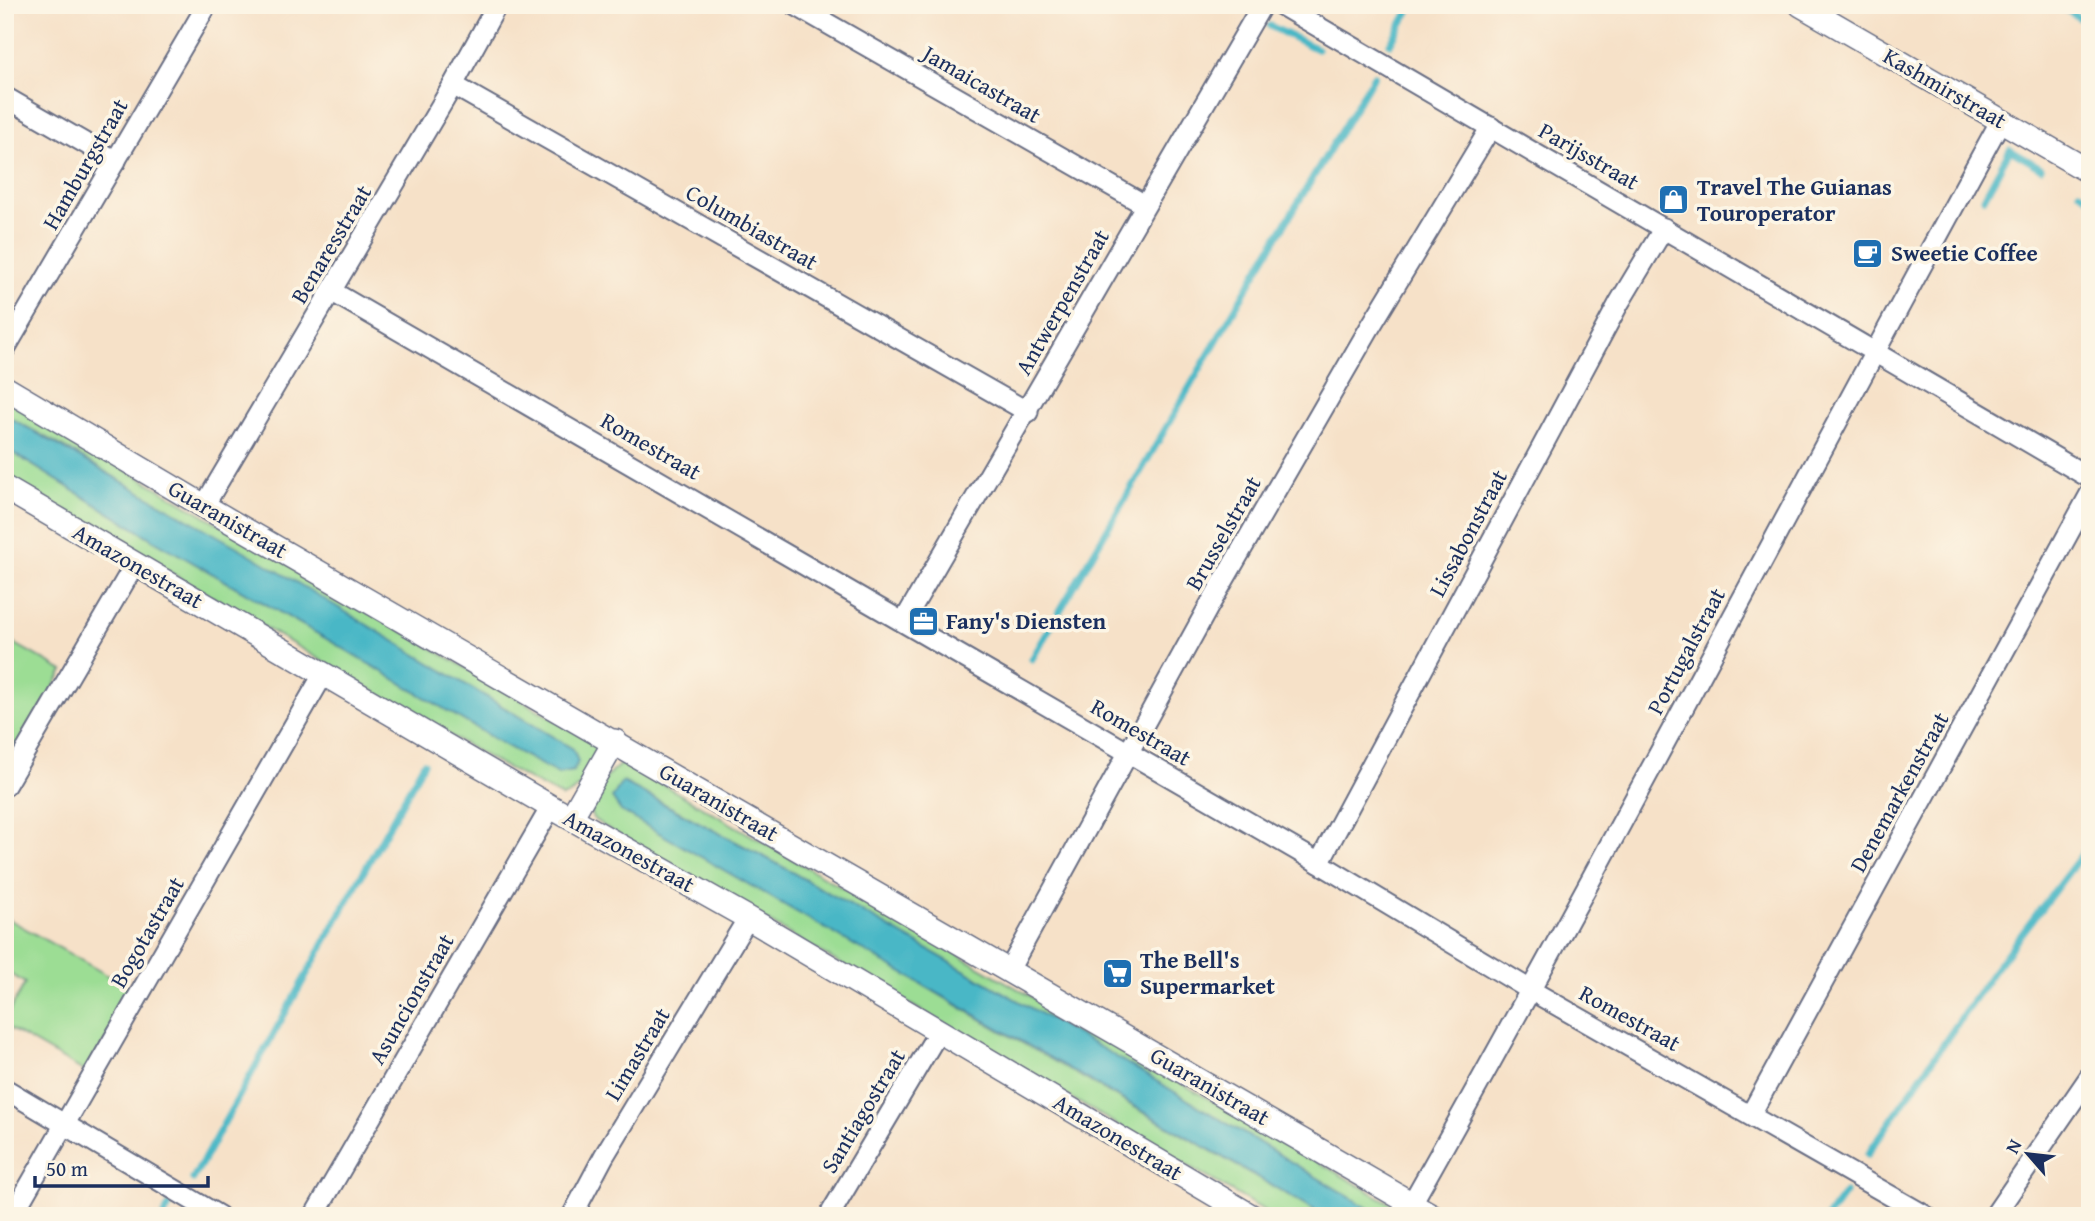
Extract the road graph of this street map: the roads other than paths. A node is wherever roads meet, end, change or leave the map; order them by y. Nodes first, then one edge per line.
1 (207, 5) edge
2 (497, 5) edge
3 (795, 5) edge
4 (1262, 5) edge
5 (1281, 5) edge
6 (1801, 5) edge
7 (453, 85) junction
8 (5, 97) edge
9 (2001, 121) junction
10 (1491, 127) junction
11 (116, 161) junction
12 (2090, 172) edge
13 (1145, 205) junction
14 (1664, 228) junction
15 (331, 291) junction
16 (5, 349) edge
17 (1875, 351) junction
18 (5, 388) edge
19 (1028, 412) junction
20 (2090, 478) edge
21 (5, 488) edge
22 (2090, 494) edge
23 (204, 506) junction
24 (135, 564) junction
25 (904, 621) junction
26 (324, 673) junction
27 (615, 741) junction
28 (1127, 753) junction
29 (5, 786) edge
30 (551, 807) junction
31 (571, 818) junction
32 (1319, 863) junction
33 (748, 918) junction
34 (1009, 970) junction
35 (1532, 991) junction
36 (939, 1031) junction
37 (2090, 1076) edge
38 (5, 1089) edge
39 (1751, 1114) junction
40 (66, 1124) junction
41 (1412, 1203) junction
42 (12, 1216) edge
43 (219, 1216) edge
44 (314, 1216) edge
45 (572, 1216) edge
46 (829, 1216) edge
47 (1251, 1216) edge
48 (1433, 1216) edge
49 (1926, 1216) edge
50 (1994, 1216) edge

1 - 11 street, Hamburgstraat
2 - 7 street, Benaresstraat
3 - 13 street, Jamaicastraat
4 - 13 street, Antwerpenstraat
5 - 10 street, Parijsstraat
6 - 9 street, Kashmirstraat
7 - 15 street, Benaresstraat
7 - 19 street, Columbiastraat
8 - 11 street
9 - 12 street, Kashmirstraat
9 - 17 street, Portugalstraat
10 - 14 street, Parijsstraat
10 - 28 street, Brusselstraat
11 - 16 street, Hamburgstraat
13 - 19 street, Antwerpenstraat
14 - 17 street, Parijsstraat
14 - 32 street, Lissabonstraat
15 - 23 street, Benaresstraat
15 - 25 street, Romestraat
17 - 20 street, Parijsstraat
17 - 35 street, Portugalstraat
18 - 23 street, Guaranistraat
19 - 25 street, Antwerpenstraat
21 - 24 street, Amazonestraat
22 - 39 street, Denemarkenstraat
23 - 27 street, Guaranistraat
24 - 26 street, Amazonestraat
24 - 29 street
25 - 28 street, Romestraat
26 - 30 street, Amazonestraat
26 - 40 street, Bogotastraat
27 - 31 street
27 - 34 street, Guaranistraat
28 - 32 street, Romestraat
28 - 34 street, Brusselstraat
30 - 31 street, Amazonestraat
30 - 44 street, Asuncionstraat
31 - 33 street, Amazonestraat
32 - 35 street, Romestraat
33 - 36 street, Amazonestraat
33 - 45 street, Limastraat
34 - 41 street, Guaranistraat
35 - 39 street, Romestraat
35 - 41 street, Portugalstraat
36 - 46 street, Santiagostraat
36 - 47 street, Amazonestraat
37 - 50 street
38 - 40 street
39 - 49 street, Romestraat
40 - 42 street, Bogotastraat
40 - 43 street
41 - 48 street, Guaranistraat

